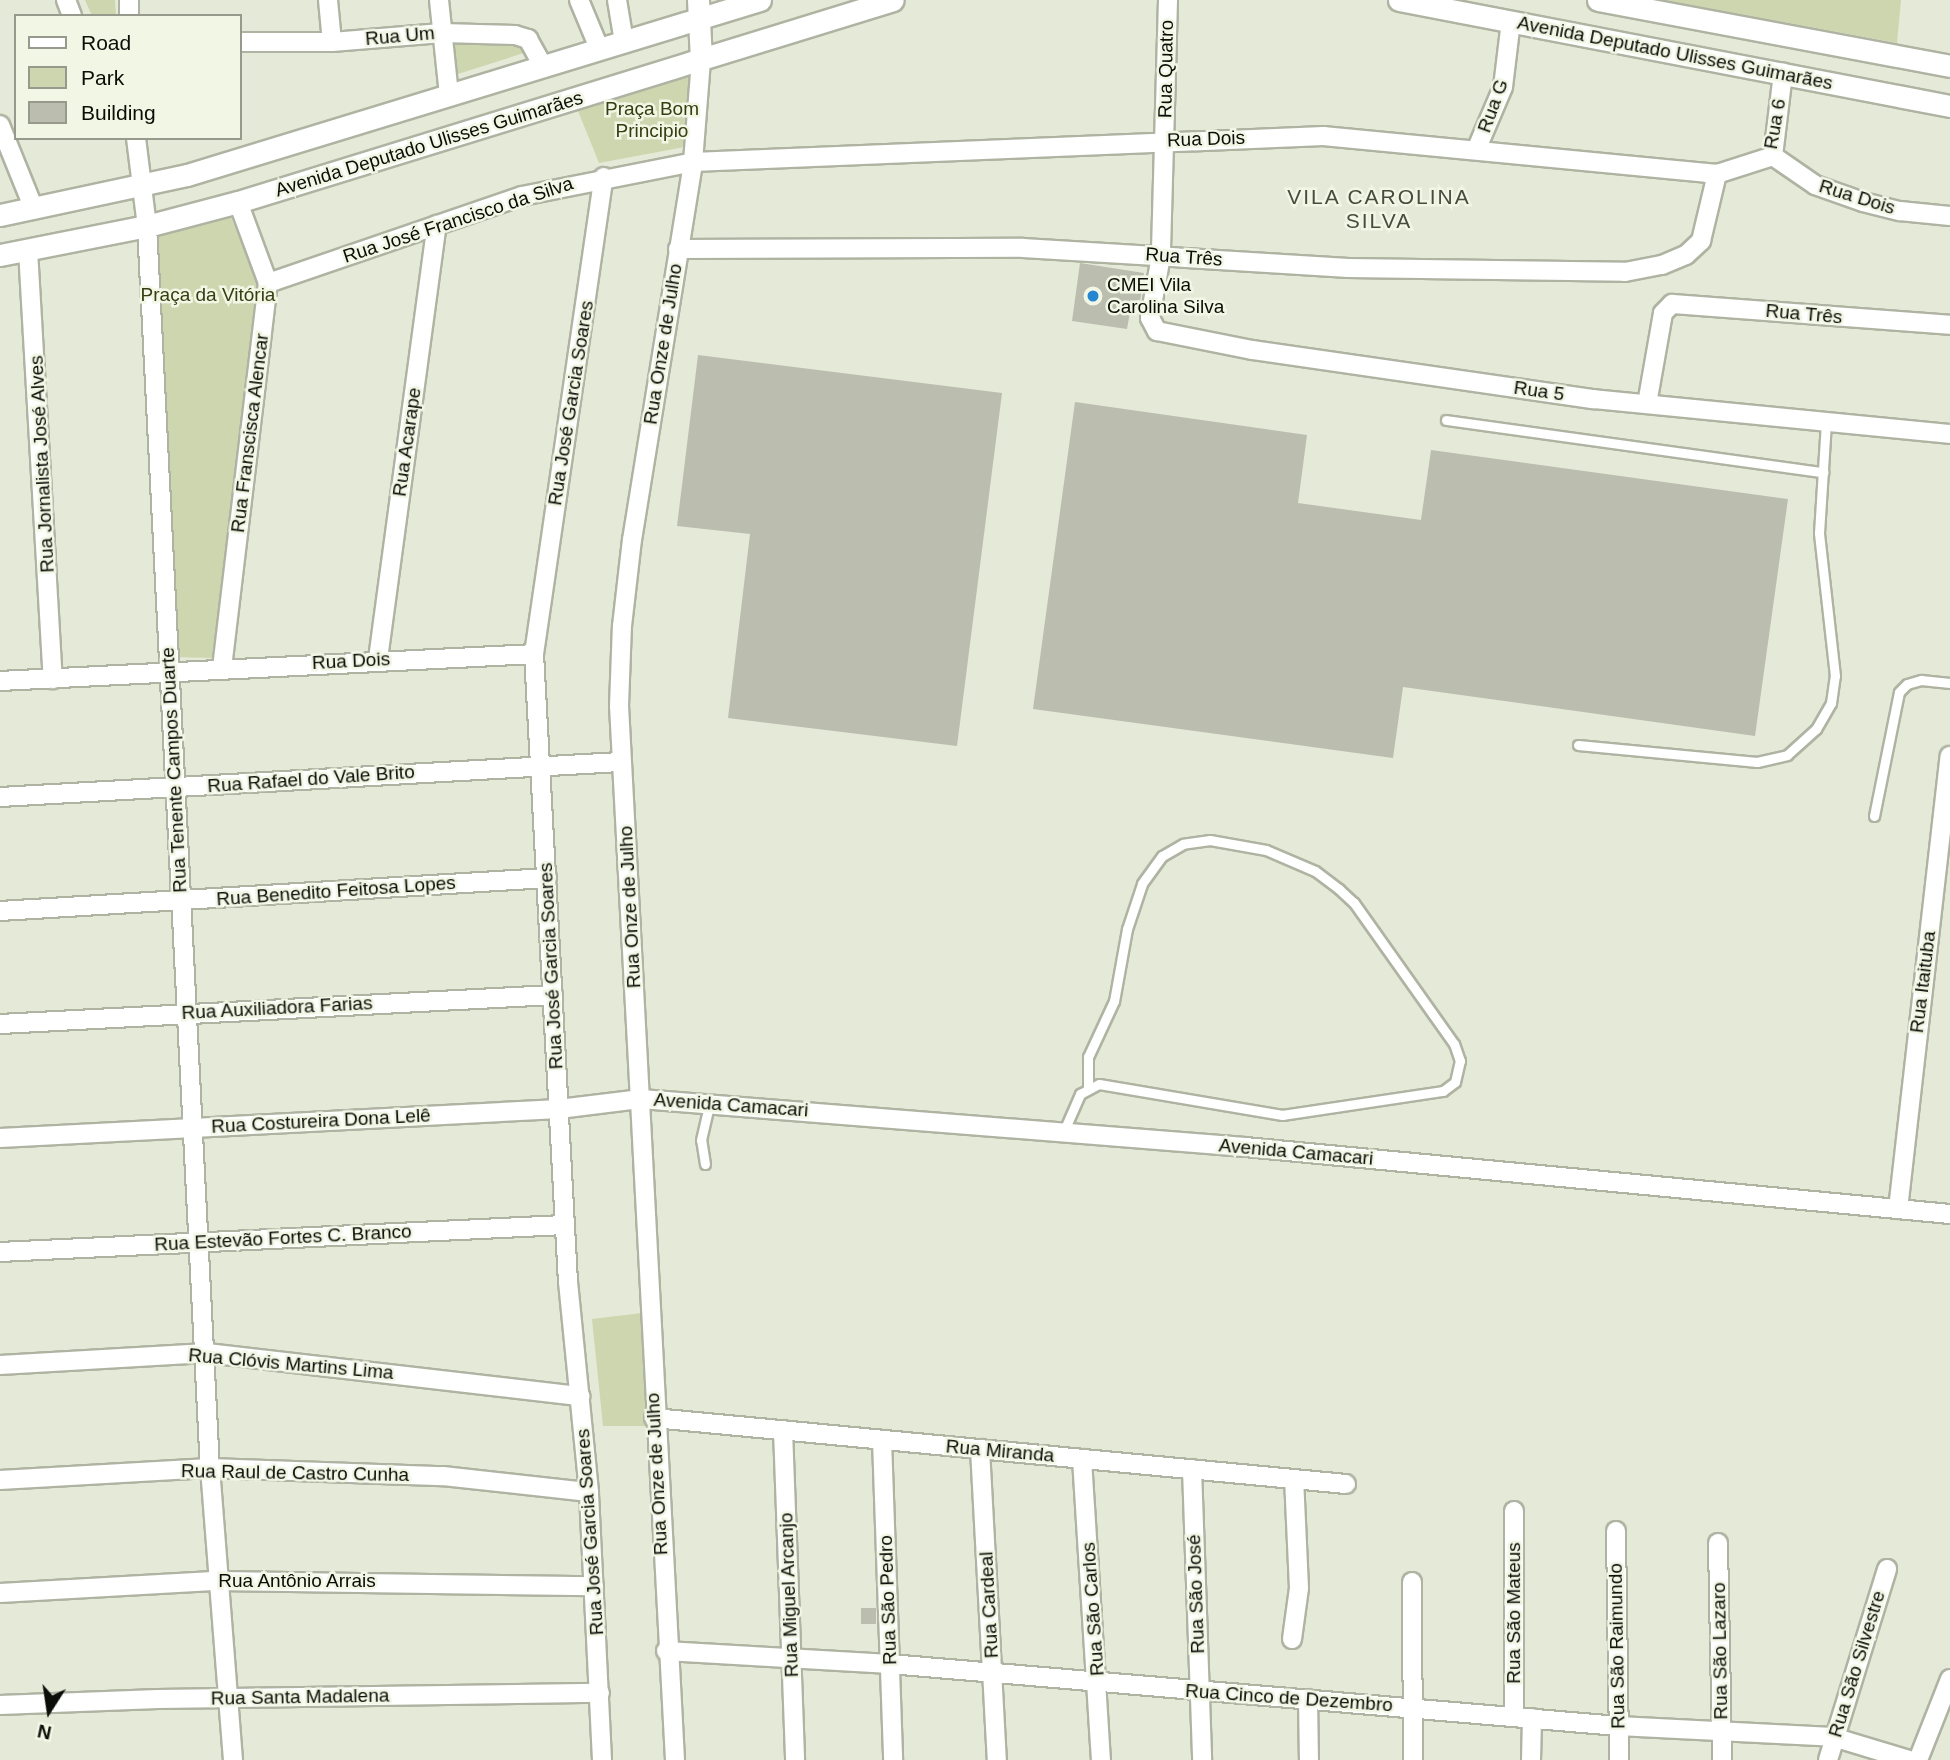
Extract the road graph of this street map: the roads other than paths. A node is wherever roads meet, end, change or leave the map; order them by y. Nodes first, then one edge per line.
1 (328, 0) edge
2 (439, 0) edge
3 (579, 0) edge
4 (617, 0) edge
5 (760, 0) edge
6 (893, 0) edge
7 (1168, 0) edge
8 (1399, 0) edge
9 (1598, 0) edge
10 (725, 5) edge
11 (698, 10) edge
12 (1511, 21) junction
13 (442, 33) junction
14 (242, 41) edge
15 (332, 41) junction
16 (624, 42) junction
17 (599, 48) junction
18 (701, 60) junction
19 (1941, 65) edge
20 (542, 66) junction
21 (1783, 73) junction
22 (449, 96) junction
23 (1924, 102) junction
24 (1950, 106) edge
25 (0, 125) edge
26 (1164, 140) junction
27 (134, 143) edge
28 (1477, 148) junction
29 (1773, 156) junction
30 (693, 162) junction
31 (1717, 174) junction
32 (604, 177) junction
33 (144, 186) junction
34 (238, 202) junction
35 (34, 208) junction
36 (0, 215) edge
37 (1950, 216) edge
38 (437, 225) junction
39 (148, 226) junction
40 (678, 249) junction
41 (28, 250) junction
42 (0, 255) edge
43 (1161, 256) junction
44 (268, 283) junction
45 (1152, 306) joint
46 (1950, 325) edge
47 (1647, 404) junction
48 (1446, 420) dead end
49 (1826, 422) junction
50 (1950, 435) edge
51 (1823, 472) junction
52 (534, 654) junction
53 (378, 659) junction
54 (222, 668) junction
55 (168, 672) junction
56 (53, 679) junction
57 (0, 681) edge
58 (1950, 683) edge
59 (1578, 745) dead end
60 (1950, 756) edge
61 (621, 762) junction
62 (538, 764) junction
63 (176, 788) junction
64 (0, 797) edge
65 (1874, 816) dead end
66 (547, 878) junction
67 (181, 901) junction
68 (0, 911) edge
69 (553, 995) junction
70 (187, 1012) junction
71 (0, 1024) edge
72 (1088, 1086) junction
73 (641, 1099) junction
74 (710, 1103) junction
75 (559, 1109) junction
76 (195, 1127) junction
77 (1063, 1133) junction
78 (0, 1138) edge
79 (705, 1164) dead end
80 (1898, 1209) junction
81 (1950, 1214) edge
82 (565, 1225) junction
83 (201, 1241) junction
84 (0, 1252) edge
85 (207, 1353) junction
86 (0, 1365) edge
87 (581, 1396) junction
88 (654, 1418) junction
89 (783, 1430) junction
90 (882, 1440) junction
91 (981, 1449) junction
92 (1082, 1459) junction
93 (210, 1468) junction
94 (1192, 1469) junction
95 (1294, 1479) junction
96 (0, 1480) edge
97 (1346, 1484) dead end
98 (589, 1492) junction
99 (1514, 1511) dead end
100 (1616, 1531) dead end
101 (1718, 1542) dead end
102 (1887, 1569) dead end
103 (218, 1581) junction
104 (1412, 1582) dead end
105 (594, 1586) junction
106 (0, 1593) edge
107 (1292, 1639) dead end
108 (666, 1651) junction
109 (792, 1657) junction
110 (890, 1664) junction
111 (992, 1673) junction
112 (1950, 1679) edge
113 (1098, 1684) junction
114 (1200, 1692) junction
115 (600, 1693) junction
116 (226, 1699) junction
117 (1308, 1699) junction
118 (0, 1705) edge
119 (1413, 1707) junction
120 (1523, 1716) junction
121 (1618, 1726) junction
122 (1721, 1731) junction
123 (1833, 1737) junction
124 (233, 1760) edge
125 (602, 1760) edge
126 (675, 1760) edge
127 (795, 1760) edge
128 (893, 1760) edge
129 (997, 1760) edge
130 (1101, 1760) edge
131 (1202, 1760) edge
132 (1309, 1760) edge
133 (1413, 1760) edge
134 (1531, 1760) edge
135 (1619, 1760) edge
136 (1722, 1760) edge
137 (1828, 1760) edge
138 (1909, 1760) edge
139 (1918, 1760) edge

1 - 15 street
2 - 13 street
3 - 17 street
4 - 16 street
5 - 10 street
6 - 18 street, Avenida Deputado Ulisses Guimarães
7 - 26 street, Rua Quatro
8 - 12 street, Avenida Deputado Ulisses Guimarães
9 - 19 street, Avenida Deputado Ulisses Guimarães
10 - 11 street
11 - 16 street
11 - 18 street
12 - 21 street, Avenida Deputado Ulisses Guimarães
12 - 28 street, Rua G
13 - 15 street, Rua Um
13 - 20 street, Rua Um
13 - 22 street
14 - 15 street, Rua Um
16 - 17 street
17 - 20 street
18 - 30 street, Rua Onze de Julho
18 - 34 street, Avenida Deputado Ulisses Guimarães
19 - 23 street
20 - 22 street
21 - 23 street, Avenida Deputado Ulisses Guimarães
21 - 29 street, Rua 6
22 - 33 street
23 - 24 street, Avenida Deputado Ulisses Guimarães
25 - 35 street
26 - 28 street, Rua Dois
26 - 30 street, Rua Dois
26 - 43 street, Rua Quatro
27 - 33 street, Rua Tenente Campos Duarte
28 - 31 street, Rua Dois
29 - 31 street, Rua 6
29 - 37 street, Rua Dois
30 - 32 street, Rua José Francisco da Silva
30 - 40 street, Rua Onze de Julho
31 - 43 street, Rua Três
32 - 38 street, Rua José Francisco da Silva
32 - 52 street, Rua José Garcia Soares
33 - 35 street
33 - 39 street, Rua Tenente Campos Duarte
34 - 39 street, Avenida Deputado Ulisses Guimarães
34 - 44 street, Rua Franscisca Alencar
35 - 36 street
38 - 44 street, Rua José Francisco da Silva
38 - 53 street, Rua Acarape
39 - 41 street, Avenida Deputado Ulisses Guimarães
39 - 55 street, Rua Tenente Campos Duarte
40 - 43 street, Rua Três
40 - 61 street, Rua Onze de Julho
41 - 42 street, Avenida Deputado Ulisses Guimarães
41 - 56 street, Rua Jornalista José Alves
43 - 45 street, Rua Quatro
44 - 54 street, Rua Franscisca Alencar
45 - 47 street, Rua 5
46 - 47 street, Rua Três
47 - 49 street, Rua 5
48 - 51 lane
49 - 50 street, Rua 5
49 - 51 lane
51 - 59 lane
52 - 53 street, Rua Dois
52 - 62 street, Rua José Garcia Soares
53 - 54 street, Rua Dois
54 - 55 street, Rua Dois
55 - 56 street, Rua Dois
55 - 63 street, Rua Tenente Campos Duarte
56 - 57 street, Rua Dois
58 - 65 lane
60 - 80 street, Rua Itaituba
61 - 62 street, Rua Rafael do Vale Brito
61 - 73 street, Rua Onze de Julho
62 - 63 street, Rua Rafael do Vale Brito
62 - 66 street, Rua José Garcia Soares
63 - 64 street, Rua Rafael do Vale Brito
63 - 67 street, Rua Tenente Campos Duarte
66 - 67 street, Rua Benedito Feitosa Lopes
66 - 69 street, Rua José Garcia Soares
67 - 68 street, Rua Benedito Feitosa Lopes
67 - 70 street, Rua Tenente Campos Duarte
69 - 70 street, Rua Auxiliadora Farias
69 - 75 street, Rua José Garcia Soares
70 - 71 street, Rua Auxiliadora Farias
70 - 76 street, Rua Tenente Campos Duarte
72 - 72 lane
72 - 77 lane
73 - 74 street, Avenida Camacari
73 - 75 street, Rua Costureira Dona Lelê
73 - 88 street, Rua Onze de Julho
74 - 77 street, Avenida Camacari
74 - 79 lane
75 - 76 street, Rua Costureira Dona Lelê
75 - 82 street, Rua José Garcia Soares
76 - 78 street, Rua Costureira Dona Lelê
76 - 83 street, Rua Tenente Campos Duarte
77 - 80 street, Avenida Camacari
80 - 81 street, Avenida Camacari
82 - 83 street, Rua Estevão Fortes C. Branco
82 - 87 street, Rua José Garcia Soares
83 - 84 street, Rua Estevão Fortes C. Branco
83 - 85 street, Rua Tenente Campos Duarte
85 - 86 street, Rua Clóvis Martins Lima
85 - 87 street, Rua Clóvis Martins Lima
85 - 93 street
87 - 98 street, Rua José Garcia Soares
88 - 89 street, Rua Miranda
88 - 108 street, Rua Onze de Julho
89 - 90 street, Rua Miranda
89 - 109 street, Rua Miguel Arcanjo
90 - 91 street, Rua Miranda
90 - 110 street, Rua São Pedro
91 - 92 street, Rua Miranda
91 - 111 street, Rua Cardeal
92 - 94 street, Rua Miranda
92 - 113 street, Rua São Carlos
93 - 96 street, Rua Raul de Castro Cunha
93 - 98 street, Rua Raul de Castro Cunha
93 - 103 street
94 - 95 street, Rua Miranda
94 - 114 street, Rua São José
95 - 97 street, Rua Miranda
95 - 107 street
98 - 105 street, Rua José Garcia Soares
99 - 120 street, Rua São Mateus
100 - 121 street, Rua São Raimundo
101 - 122 street, Rua São Lazaro
102 - 123 street, Rua São Silvestre
103 - 105 street, Rua Antônio Arrais
103 - 106 street, Rua Antônio Arrais
103 - 116 street
104 - 119 street
105 - 115 street, Rua José Garcia Soares
108 - 109 street, Rua Cinco de Dezembro
108 - 126 street, Rua Onze de Julho
109 - 110 street, Rua Cinco de Dezembro
109 - 127 street, Rua Miguel Arcanjo
110 - 111 street, Rua Cinco de Dezembro
110 - 128 street, Rua São Pedro
111 - 113 street, Rua Cinco de Dezembro
111 - 129 street, Rua Cardeal
112 - 139 street
113 - 114 street, Rua Cinco de Dezembro
113 - 130 street, Rua São Carlos
114 - 117 street, Rua Cinco de Dezembro
114 - 131 street, Rua São José
115 - 116 street, Rua Santa Madalena
115 - 125 street, Rua José Garcia Soares
116 - 118 street, Rua Santa Madalena
116 - 124 street
117 - 119 street, Rua Cinco de Dezembro
117 - 132 street
119 - 120 street, Rua Cinco de Dezembro
119 - 133 street
120 - 121 street, Rua Cinco de Dezembro
120 - 134 street, Rua São Mateus
121 - 122 street, Rua Cinco de Dezembro
121 - 135 street, Rua São Raimundo
122 - 123 street, Rua Cinco de Dezembro
122 - 136 street, Rua São Lazaro
123 - 137 street, Rua São Silvestre
123 - 138 street, Rua Cinco de Dezembro

